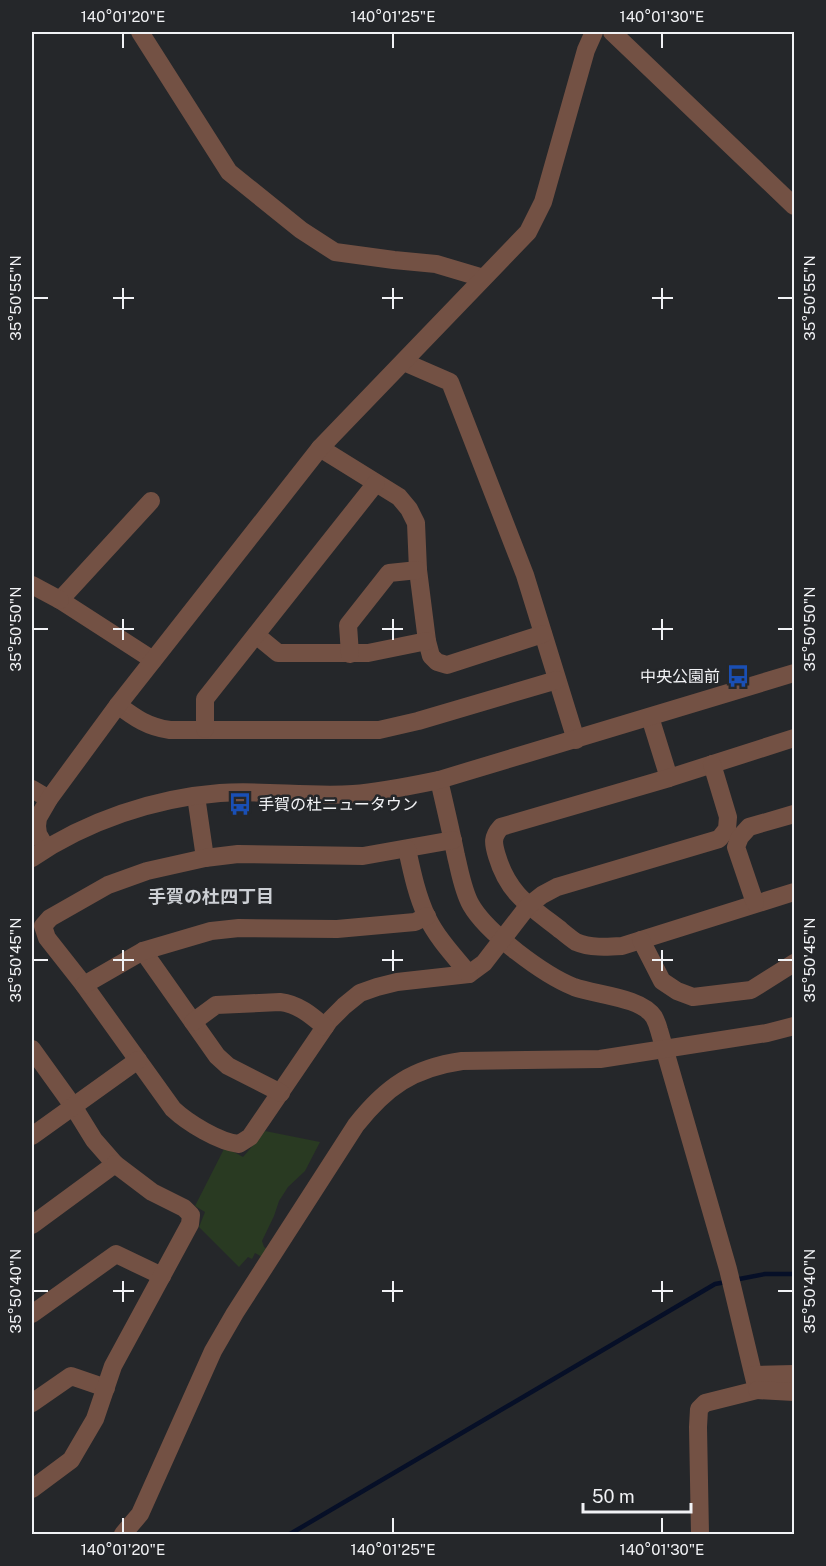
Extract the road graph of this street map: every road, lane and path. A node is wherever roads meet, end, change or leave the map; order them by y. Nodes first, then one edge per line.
1 (140, 32) edge
2 (594, 32) edge
3 (612, 32) edge
4 (795, 206) edge
5 (483, 278) junction
6 (404, 362) junction
7 (320, 447) junction
8 (376, 483) junction
9 (151, 501) dead end
10 (418, 570) junction
11 (32, 585) edge
12 (60, 600) junction
13 (256, 634) junction
14 (543, 634) junction
15 (427, 641) junction
16 (350, 654) junction
17 (153, 660) junction
18 (795, 673) edge
19 (557, 680) junction
20 (118, 705) junction
21 (650, 717) junction
22 (205, 729) junction
23 (795, 738) edge
24 (576, 740) junction
25 (712, 764) junction
26 (669, 778) junction
27 (439, 780) junction
28 (32, 789) edge
29 (196, 796) junction
30 (49, 799) junction
31 (795, 814) edge
32 (453, 840) junction
33 (407, 849) junction
34 (39, 853) edge
35 (204, 858) junction
36 (795, 892) edge
37 (755, 903) junction
38 (528, 906) junction
39 (427, 916) junction
40 (501, 939) junction
41 (641, 940) junction
42 (143, 951) junction
43 (795, 963) edge
44 (469, 974) junction
45 (84, 985) junction
46 (193, 1022) junction
47 (325, 1026) junction
48 (795, 1026) edge
49 (32, 1049) edge
50 (666, 1050) junction
51 (138, 1060) junction
52 (281, 1093) junction
53 (73, 1106) junction
54 (32, 1136) edge
55 (115, 1164) junction
56 (32, 1225) edge
57 (162, 1276) junction
58 (32, 1314) edge
59 (795, 1374) edge
60 (756, 1382) junction
61 (106, 1388) junction
62 (795, 1392) edge
63 (32, 1403) edge
64 (32, 1489) edge
65 (123, 1534) edge
66 (700, 1534) edge

1 - 5 street
2 - 5 street
3 - 4 street
5 - 6 street
6 - 7 street
6 - 14 street
7 - 8 street
7 - 17 street
8 - 10 street
8 - 13 street
9 - 12 street
10 - 15 street
10 - 16 street
11 - 12 street
12 - 17 street
13 - 16 street
13 - 22 street
14 - 15 street
14 - 19 street
15 - 16 street
17 - 20 street
18 - 21 street
19 - 22 street
19 - 24 street
20 - 22 street
20 - 30 street
21 - 24 street
21 - 26 street
23 - 25 street
24 - 27 street
25 - 26 street
25 - 38 street
26 - 38 street
27 - 29 street
27 - 32 street
28 - 30 street
29 - 34 street
29 - 35 street
30 - 34 street
31 - 37 street
32 - 33 street
32 - 40 street
33 - 35 street
33 - 39 street
35 - 45 street
36 - 37 street
37 - 41 street
38 - 40 street
38 - 41 street
39 - 42 street
39 - 44 street
40 - 44 street
40 - 50 street
41 - 43 street
42 - 45 street
42 - 46 street
44 - 47 street
45 - 51 street
46 - 47 street
46 - 52 street
47 - 52 street
48 - 50 street
49 - 53 street
50 - 60 street
50 - 65 street
51 - 52 street
51 - 53 street
53 - 54 street
53 - 55 street
55 - 56 street
55 - 57 street
57 - 58 street
57 - 61 street
59 - 60 street
60 - 62 street
60 - 66 street
61 - 63 street
61 - 64 street

